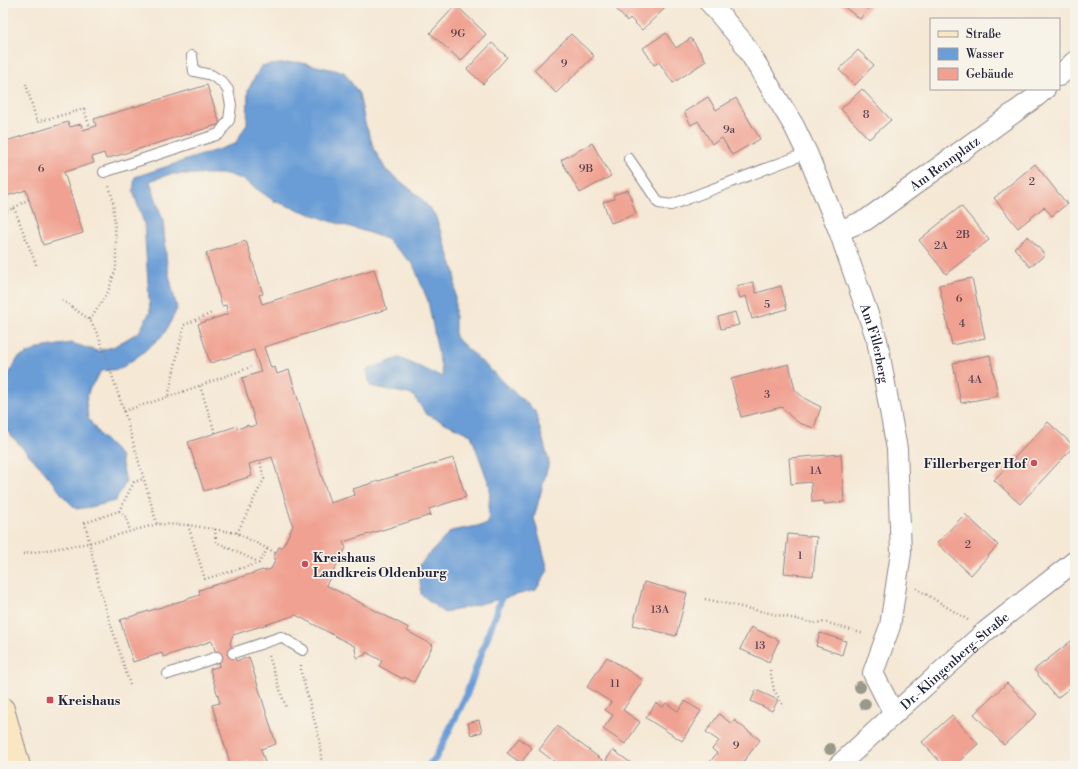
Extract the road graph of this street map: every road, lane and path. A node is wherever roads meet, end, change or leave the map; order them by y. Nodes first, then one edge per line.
1 (710, 3) edge
2 (192, 56) dead end
3 (1075, 61) edge
4 (1060, 75) edge
5 (26, 84) dead end
6 (1044, 90) edge
7 (90, 128) dead end
8 (807, 153) junction
9 (629, 158) dead end
10 (104, 172) joint
11 (28, 199) dead end
12 (14, 208) junction
13 (3, 212) edge
14 (839, 231) junction
15 (38, 267) dead end
16 (62, 300) dead end
17 (212, 314) dead end
18 (90, 320) junction
19 (251, 367) dead end
20 (200, 386) junction
21 (168, 397) junction
22 (124, 411) junction
23 (215, 433) dead end
24 (260, 461) dead end
25 (143, 479) junction
26 (119, 511) junction
27 (157, 524) junction
28 (188, 525) junction
29 (215, 529) junction
30 (130, 531) junction
31 (237, 533) junction
32 (88, 543) junction
33 (268, 548) junction
34 (276, 553) dead end
35 (23, 554) dead end
36 (1075, 561) edge
37 (259, 563) junction
38 (897, 576) junction
39 (705, 599) dead end
40 (986, 631) junction
41 (885, 641) junction
42 (265, 643) junction
43 (303, 650) joint
44 (233, 653) dead end
45 (217, 657) dead end
46 (770, 670) dead end
47 (168, 674) dead end
48 (130, 685) dead end
49 (784, 707) dead end
50 (286, 708) dead end
51 (3, 709) edge
52 (894, 714) junction
53 (12, 755) edge
54 (322, 766) edge
55 (838, 766) edge

1 - 8 street, Am Fillerberg
2 - 10 lane
3 - 4 street
5 - 7 path
6 - 14 street, Am Rennplatz
8 - 9 lane
8 - 14 street, Am Fillerberg
10 - 18 path
11 - 12 path
12 - 13 path
12 - 15 path
14 - 38 street, Am Fillerberg
16 - 18 path
17 - 21 path
18 - 22 path
19 - 20 path
20 - 21 path
20 - 23 path
21 - 22 path
22 - 25 path
24 - 31 path
25 - 26 path
25 - 27 path
26 - 30 path
26 - 32 path
27 - 28 path
27 - 30 path
28 - 29 path
28 - 37 path
29 - 31 path
29 - 37 path
30 - 32 path
31 - 33 path
32 - 35 path
32 - 48 path
33 - 34 path
33 - 37 path
36 - 40 street, Dr.-Klingenberg-Straße
38 - 40 path
38 - 41 street, Am Fillerberg
39 - 41 path
40 - 52 street, Dr.-Klingenberg-Straße
41 - 52 street, Am Fillerberg
42 - 43 lane
42 - 44 lane
42 - 50 path
43 - 54 path
45 - 47 lane
46 - 49 path
51 - 53 main road
52 - 55 street, Dr.-Klingenberg-Straße

